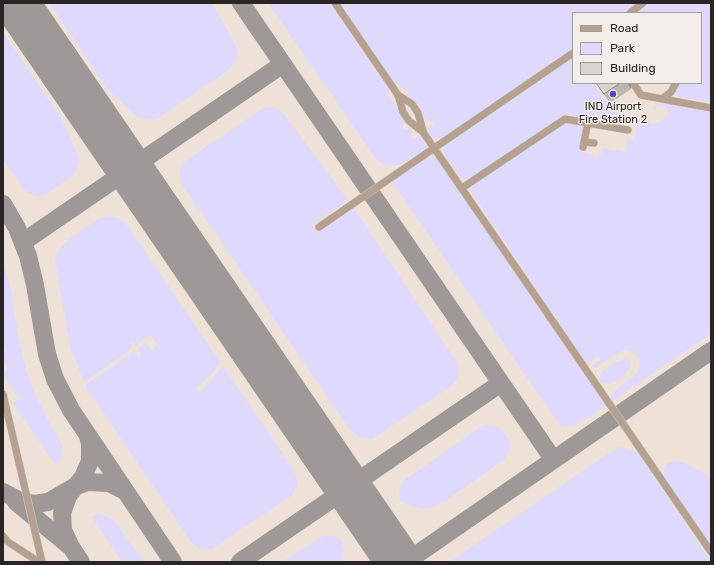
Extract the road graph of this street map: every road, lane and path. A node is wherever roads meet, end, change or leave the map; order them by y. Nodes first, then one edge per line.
1 (335, 3) edge
2 (643, 3) edge
3 (631, 12) edge
4 (572, 54) edge
5 (675, 84) edge
6 (635, 86) dead end
7 (398, 96) junction
8 (663, 98) junction
9 (711, 108) edge
10 (588, 122) junction
11 (628, 130) dead end
12 (423, 132) junction
13 (594, 143) dead end
14 (434, 148) junction
15 (462, 188) junction
16 (319, 227) dead end
17 (3, 394) edge
18 (3, 536) edge
19 (711, 552) edge
20 (39, 562) edge
21 (42, 562) edge

1 - 7 lane
2 - 3 lane
4 - 14 lane
5 - 8 lane
6 - 8 lane
7 - 12 lane
7 - 12 lane
8 - 9 lane
10 - 11 lane
10 - 13 lane
10 - 15 lane
12 - 14 lane
14 - 15 lane
14 - 16 lane
15 - 19 lane
17 - 21 lane
18 - 20 lane

